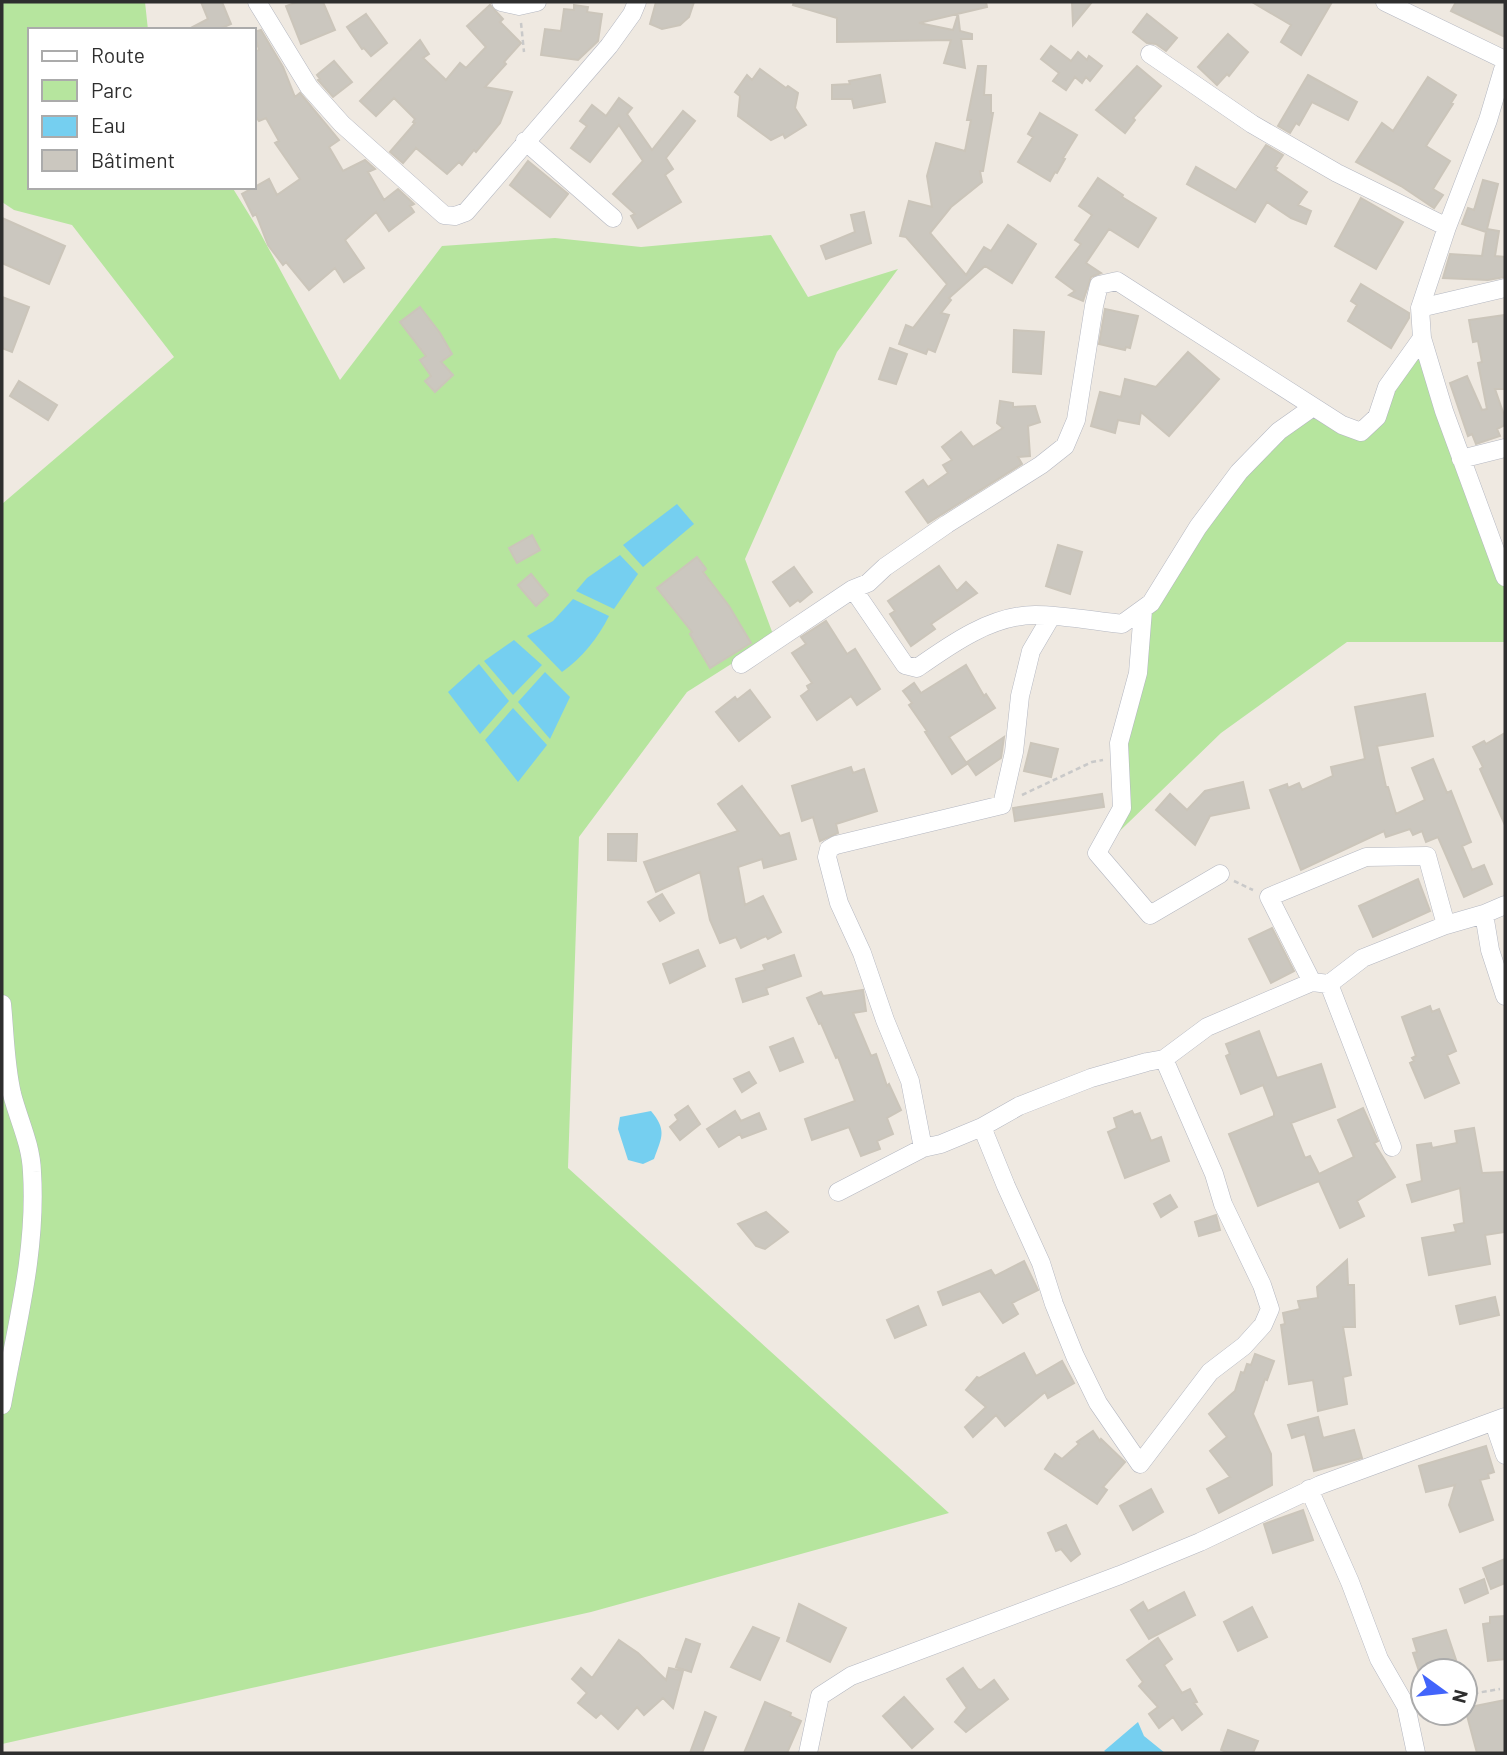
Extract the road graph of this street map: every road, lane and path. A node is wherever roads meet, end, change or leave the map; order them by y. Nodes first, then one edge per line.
1 (257, 2) edge
2 (537, 2) edge
3 (637, 2) edge
4 (1385, 2) edge
5 (510, 4) edge
6 (524, 52) dead end
7 (1150, 54) dead end
8 (1505, 62) edge
9 (525, 141) junction
10 (613, 218) dead end
11 (1447, 227) junction
12 (1505, 288) edge
13 (1420, 308) junction
14 (1422, 338) junction
15 (1312, 407) junction
16 (1505, 448) edge
17 (1461, 459) junction
18 (1505, 577) edge
19 (853, 589) junction
20 (1143, 610) junction
21 (1051, 617) junction
22 (741, 664) dead end
23 (1120, 756) junction
24 (1002, 805) junction
25 (1220, 874) joint
26 (1269, 897) junction
27 (1505, 905) edge
28 (1484, 914) junction
29 (1446, 925) junction
30 (1320, 983) junction
31 (1505, 996) edge
32 (2, 1004) edge
33 (1164, 1059) junction
34 (982, 1127) junction
35 (1392, 1147) dead end
36 (922, 1148) junction
37 (838, 1192) dead end
38 (2, 1405) edge
39 (1499, 1420) edge
40 (1505, 1455) edge
41 (1309, 1489) junction
42 (1500, 1689) dead end
43 (1479, 1693) edge
44 (808, 1753) edge
45 (1416, 1753) edge

1 - 9 street
2 - 5 street
3 - 9 street
4 - 8 street
5 - 6 path
7 - 11 street
8 - 11 street
9 - 10 street
11 - 13 street
12 - 13 street
13 - 14 street
14 - 15 street
14 - 17 street
15 - 19 street
15 - 20 street
16 - 17 street
17 - 18 street
19 - 21 street
19 - 22 street
20 - 21 street
20 - 23 street
21 - 24 street
23 - 24 path
23 - 25 street
24 - 36 street
25 - 26 path
26 - 29 street
26 - 30 street
27 - 28 street
28 - 29 street
28 - 31 street
29 - 30 street
30 - 33 street
30 - 35 street
32 - 38 street
33 - 34 street
33 - 34 street
34 - 36 street
36 - 37 street
39 - 40 street
39 - 41 street
41 - 44 street
41 - 45 street
42 - 43 path

